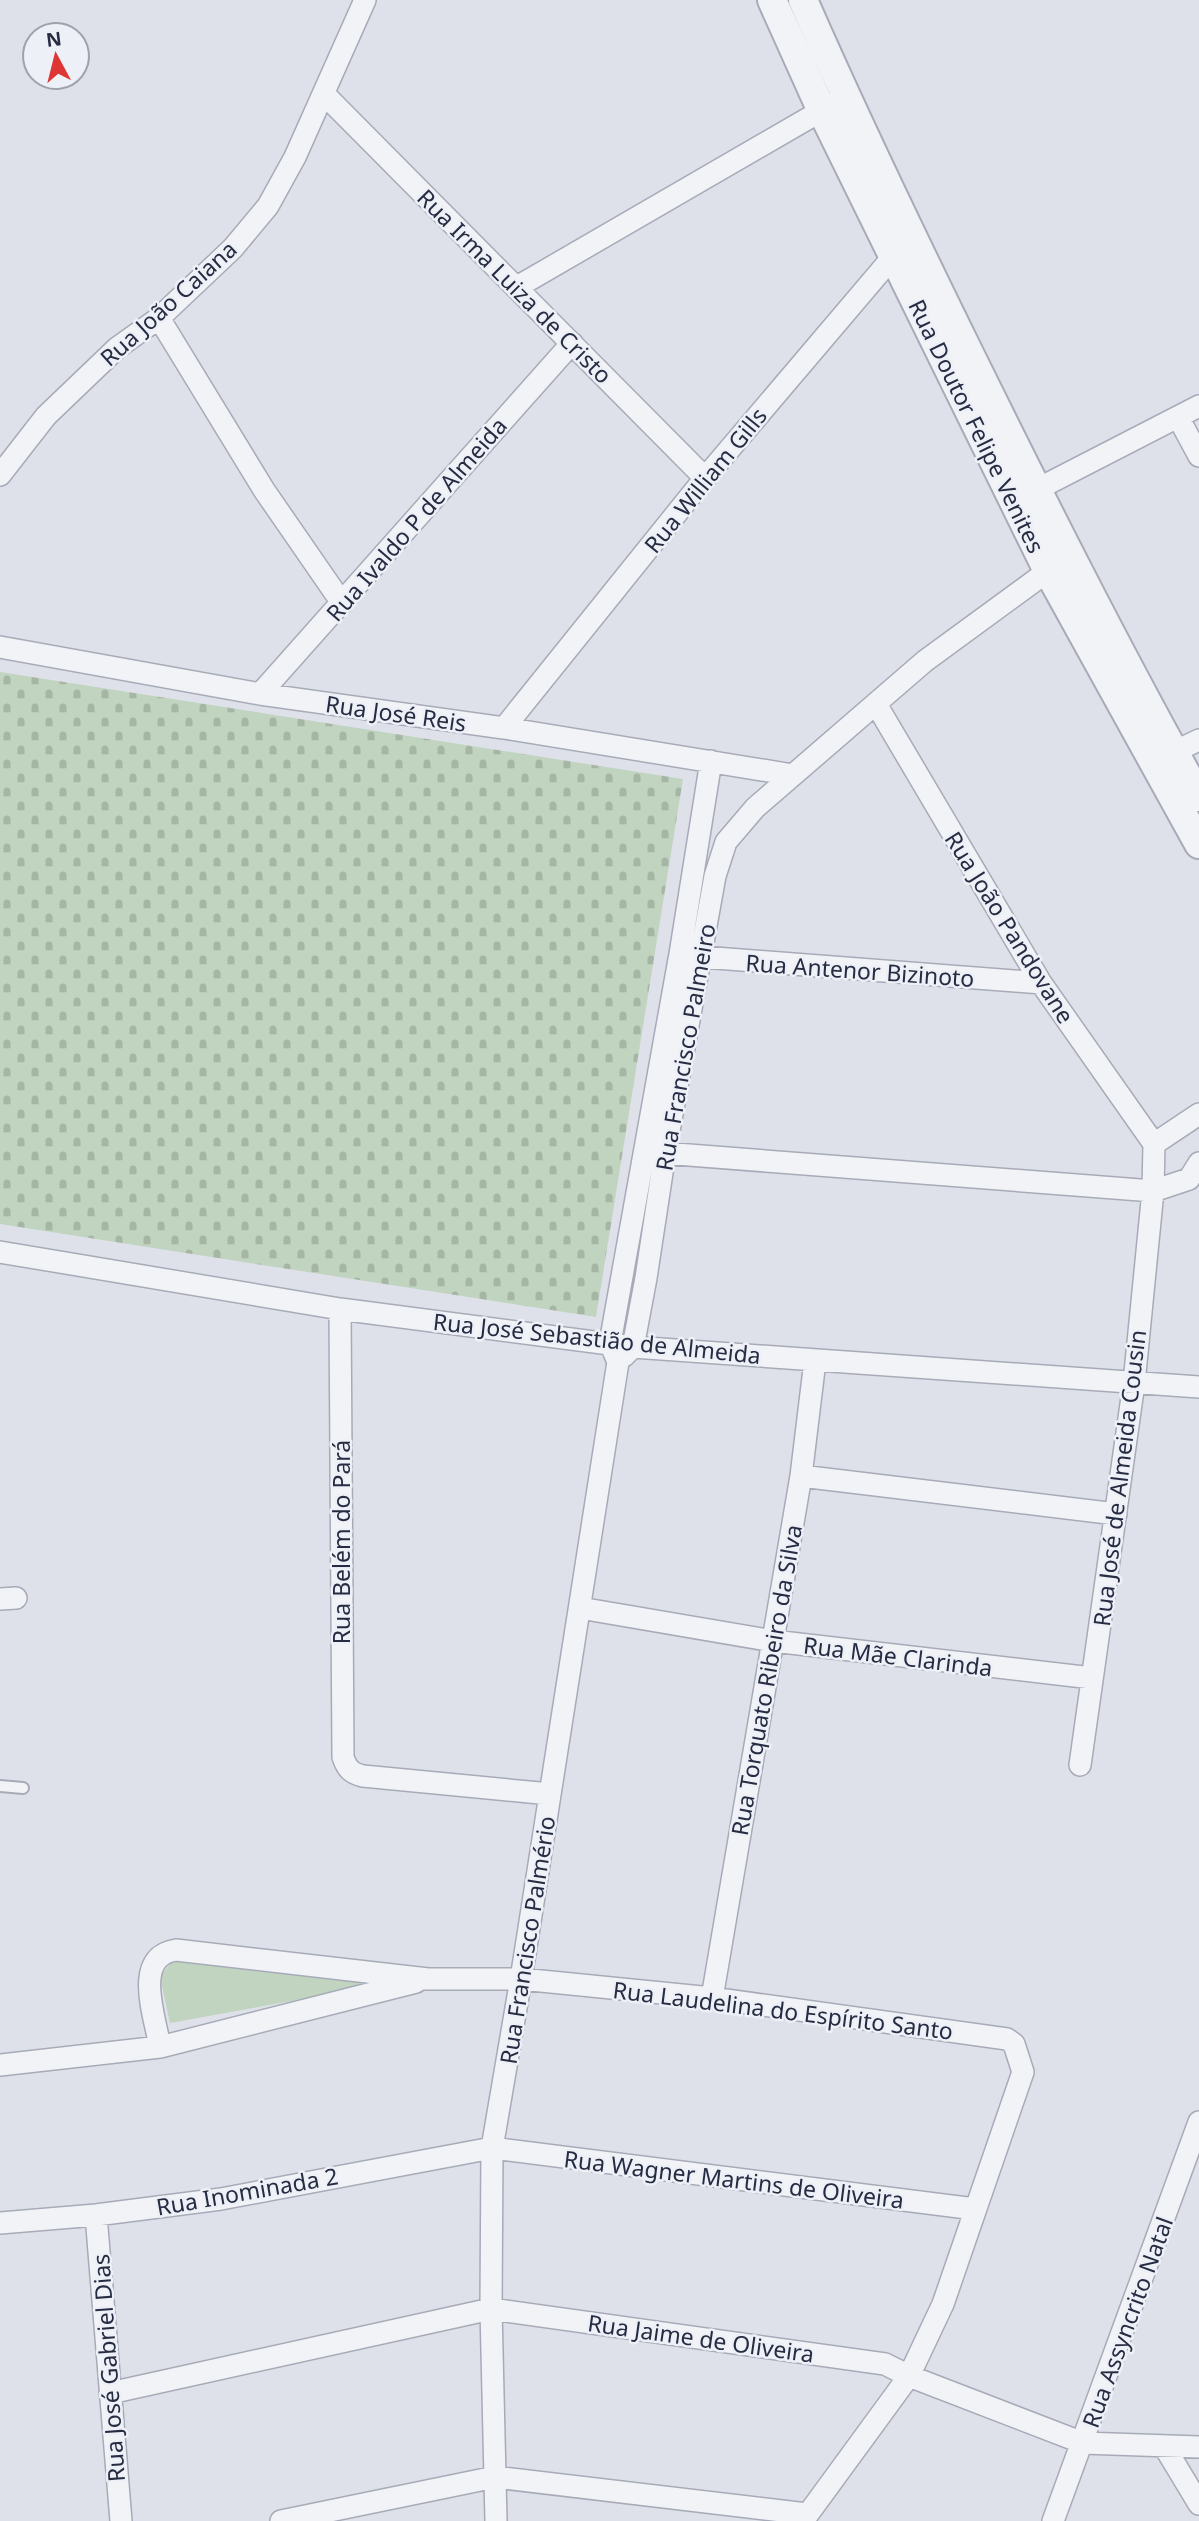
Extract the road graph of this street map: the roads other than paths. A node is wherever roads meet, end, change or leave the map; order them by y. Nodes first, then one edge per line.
1 (365, 0) edge
2 (772, 0) edge
3 (803, 0) edge
4 (324, 94) junction
5 (833, 104) junction
6 (902, 246) junction
7 (517, 287) junction
8 (159, 318) junction
9 (572, 343) junction
10 (1199, 407) edge
11 (1178, 416) junction
12 (1199, 456) edge
13 (0, 475) edge
14 (705, 478) junction
15 (1025, 495) junction
16 (1048, 571) junction
17 (342, 603) junction
18 (0, 647) edge
19 (260, 694) junction
20 (876, 704) junction
21 (505, 728) junction
22 (1199, 740) edge
23 (1164, 756) junction
24 (711, 761) junction
25 (793, 775) junction
26 (1199, 797) edge
27 (699, 835) junction
28 (726, 842) junction
29 (1199, 844) edge
30 (690, 956) junction
31 (1041, 983) junction
32 (1199, 1114) edge
33 (1154, 1144) junction
34 (655, 1153) junction
35 (1199, 1163) edge
36 (1153, 1191) junction
37 (0, 1252) edge
38 (340, 1309) junction
39 (633, 1347) junction
40 (614, 1353) junction
41 (816, 1361) junction
42 (1134, 1383) junction
43 (1199, 1387) edge
44 (801, 1476) junction
45 (1116, 1514) junction
46 (580, 1608) junction
47 (773, 1641) junction
48 (1092, 1678) junction
49 (1080, 1765) dead end
50 (0, 1786) edge
51 (23, 1788) dead end
52 (550, 1794) junction
53 (428, 1979) junction
54 (521, 1979) junction
55 (712, 1998) junction
56 (160, 2046) junction
57 (0, 2065) edge
58 (1199, 2122) edge
59 (492, 2148) junction
60 (975, 2209) junction
61 (96, 2215) junction
62 (0, 2223) edge
63 (491, 2309) junction
64 (909, 2376) junction
65 (110, 2393) junction
66 (1083, 2443) junction
67 (1164, 2446) junction
68 (1199, 2447) edge
69 (495, 2477) junction
70 (1199, 2504) edge
71 (805, 2518) edge
72 (121, 2521) edge
73 (281, 2521) edge
74 (496, 2521) edge
75 (1053, 2521) edge

1 - 4 street, Rua João Caiana
2 - 5 street, Rua Doutor Felipe Venites
3 - 5 street, Rua Doutor Felipe Venites
4 - 7 street, Rua Irma Luiza de Cristo
4 - 8 street, Rua João Caiana
5 - 6 street, Rua Doutor Felipe Venites
5 - 7 street
6 - 14 street, Rua William Gills
6 - 15 street, Rua Doutor Felipe Venites
7 - 9 street, Rua Irma Luiza de Cristo
8 - 13 street, Rua João Caiana
8 - 17 street
9 - 14 street, Rua Irma Luiza de Cristo
9 - 17 street, Rua Ivaldo P de Almeida
10 - 11 street
11 - 12 street
11 - 15 street
14 - 21 street, Rua William Gills
15 - 16 street, Rua Doutor Felipe Venites
15 - 23 street, Rua Doutor Felipe Venites
16 - 20 street, Rua Francisco Palmeiro
16 - 23 street, Rua Doutor Felipe Venites
17 - 19 street, Rua Ivaldo P de Almeida
18 - 19 street, Rua José Reis
19 - 21 street, Rua José Reis
20 - 25 street, Rua Francisco Palmeiro
20 - 31 street, Rua João Pandovane
21 - 24 street, Rua José Reis
22 - 23 street
23 - 26 street, Rua Doutor Felipe Venites
23 - 29 street, Rua Doutor Felipe Venites
24 - 25 street, Rua José Reis
24 - 27 street, Rua Francisco Palmeiro
25 - 28 street, Rua Francisco Palmeiro
27 - 28 street
27 - 30 street, Rua Francisco Palmeiro
28 - 30 street, Rua Francisco Palmeiro
30 - 31 street, Rua Antenor Bizinoto
30 - 34 street, Rua Francisco Palmeiro
31 - 33 street, Rua João Pandovane
32 - 33 street
33 - 36 street, Rua José de Almeida Cousin
34 - 36 street
34 - 39 street, Rua Francisco Palmeiro
34 - 40 street, Rua Francisco Palmeiro
35 - 36 street
36 - 42 street, Rua José de Almeida Cousin
37 - 38 street, Rua José Sebastião de Almeida
38 - 40 street, Rua José Sebastião de Almeida
38 - 52 street, Rua Belém do Pará
39 - 40 street, Rua José Sebastião de Almeida
39 - 41 street, Rua José Sebastião de Almeida
40 - 46 street, Rua Francisco Palmério
41 - 42 street, Rua José Sebastião de Almeida
41 - 44 street, Rua Torquato Ribeiro da Silva
42 - 43 street, Rua José Sebastião de Almeida
42 - 45 street, Rua José de Almeida Cousin
44 - 45 street
44 - 47 street, Rua Torquato Ribeiro da Silva
45 - 48 street, Rua José de Almeida Cousin
46 - 47 street, Rua Mãe Clarinda
46 - 52 street, Rua Francisco Palmério
47 - 48 street, Rua Mãe Clarinda
47 - 55 street, Rua Torquato Ribeiro da Silva
48 - 49 street, Rua José de Almeida Cousin
50 - 51 lane
52 - 54 street, Rua Francisco Palmério
53 - 54 street, Rua Laudelina do Espírito Santo
53 - 56 street
53 - 56 street
54 - 55 street, Rua Laudelina do Espírito Santo
54 - 59 street, Rua Francisco Palmério
55 - 60 street, Rua Laudelina do Espírito Santo
56 - 57 street
58 - 66 street, Rua Assyncrito Natal
59 - 60 street, Rua Wagner Martins de Oliveira
59 - 61 street, Rua Inominada 2
59 - 63 street, Rua Francisco Palmério
60 - 64 street
61 - 62 street, Rua Inominada 2
61 - 65 street, Rua José Gabriel Dias
63 - 64 street, Rua Jaime de Oliveira
63 - 65 street
63 - 69 street, Rua Francisco Palmério
64 - 66 street, Rua Jaime de Oliveira
64 - 71 street
65 - 72 street, Rua José Gabriel Dias
66 - 67 street, Rua Jaime de Oliveira
66 - 75 street, Rua Assyncrito Natal
67 - 68 street, Rua Jaime de Oliveira
67 - 70 street
69 - 71 street
69 - 73 street
69 - 74 street, Rua Francisco Palmério

